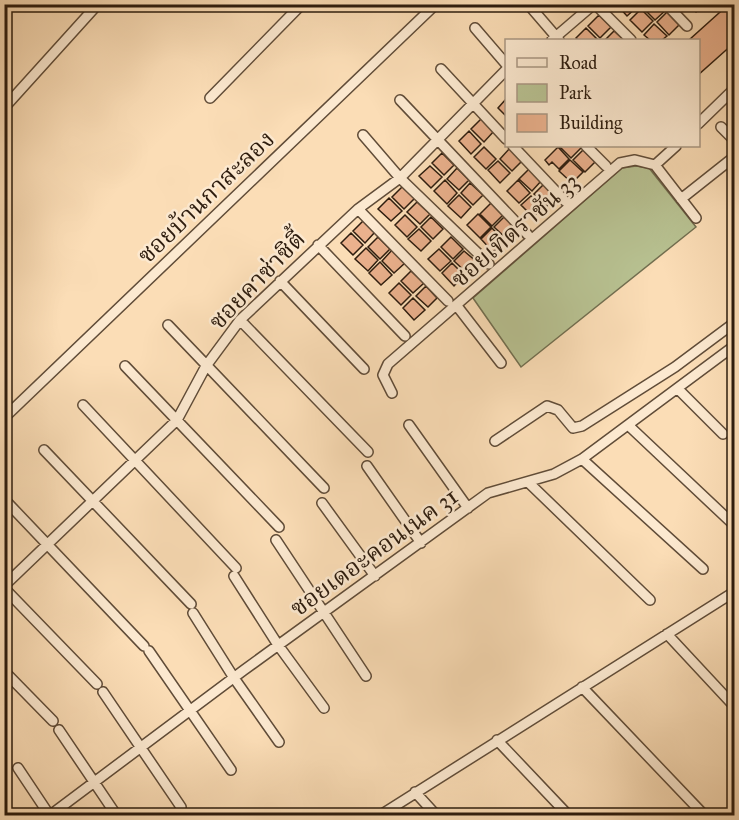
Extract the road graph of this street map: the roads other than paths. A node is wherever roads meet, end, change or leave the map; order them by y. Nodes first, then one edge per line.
1 (98, 4) edge
2 (302, 4) edge
3 (436, 4) edge
4 (528, 4) edge
5 (594, 4) edge
6 (666, 4) edge
7 (687, 26) dead end
8 (475, 28) dead end
9 (555, 39) edge
10 (557, 39) edge
11 (630, 39) edge
12 (505, 62) edge
13 (441, 69) dead end
14 (505, 72) edge
15 (735, 89) edge
16 (210, 98) dead end
17 (400, 100) dead end
18 (472, 103) junction
19 (4, 108) edge
20 (700, 123) edge
21 (721, 127) dead end
22 (363, 135) dead end
23 (505, 137) edge
24 (735, 140) edge
25 (438, 141) junction
26 (514, 147) edge
27 (587, 147) edge
28 (675, 147) edge
29 (735, 157) edge
30 (655, 165) junction
31 (606, 166) dead end
32 (400, 178) junction
33 (681, 199) junction
34 (566, 202) dead end
35 (358, 209) junction
36 (696, 218) dead end
37 (528, 235) dead end
38 (318, 245) junction
39 (489, 264) dead end
40 (280, 281) junction
41 (448, 302) dead end
42 (457, 306) junction
43 (240, 320) junction
44 (735, 323) edge
45 (168, 325) dead end
46 (405, 336) dead end
47 (733, 348) edge
48 (501, 363) dead end
49 (125, 366) dead end
50 (206, 366) junction
51 (364, 369) dead end
52 (678, 389) junction
53 (392, 393) dead end
54 (83, 405) dead end
55 (4, 418) edge
56 (177, 420) junction
57 (409, 425) dead end
58 (628, 426) junction
59 (723, 434) dead end
60 (495, 441) dead end
61 (44, 450) dead end
62 (368, 452) dead end
63 (582, 459) junction
64 (136, 461) junction
65 (368, 466) dead end
66 (529, 483) junction
67 (324, 488) dead end
68 (4, 499) edge
69 (92, 502) junction
70 (322, 503) dead end
71 (468, 508) junction
72 (735, 525) edge
73 (279, 527) dead end
74 (276, 540) dead end
75 (421, 543) junction
76 (47, 545) junction
77 (703, 568) dead end
78 (375, 576) junction
79 (4, 587) edge
80 (733, 596) edge
81 (650, 600) dead end
82 (324, 613) junction
83 (667, 634) junction
84 (278, 645) junction
85 (4, 670) edge
86 (366, 676) dead end
87 (234, 678) junction
88 (582, 687) junction
89 (735, 706) edge
90 (324, 708) dead end
91 (190, 710) junction
92 (53, 721) dead end
93 (59, 730) dead end
94 (497, 740) junction
95 (279, 741) dead end
96 (141, 746) junction
97 (18, 768) dead end
98 (231, 770) dead end
99 (94, 781) junction
100 (415, 792) junction
101 (181, 807) dead end
102 (50, 815) edge
103 (117, 816) edge
104 (379, 816) edge
105 (437, 816) edge
106 (568, 816) edge
107 (705, 816) edge

1 - 19 street
2 - 16 street
3 - 55 street, ซอยบ้านกาสะลอง
4 - 9 street
5 - 10 street
5 - 11 street
6 - 7 street
8 - 12 street
13 - 18 street
14 - 18 street, ซอยคาซ่าซิตี้
15 - 20 street
17 - 25 street
18 - 23 street
18 - 25 street, ซอยคาซ่าซิตี้
21 - 24 street
22 - 32 street
25 - 32 street, ซอยคาซ่าซิตี้
25 - 37 street
26 - 34 street
27 - 31 street
28 - 30 street
29 - 33 street
30 - 33 street
30 - 42 street, ซอยเทิดราชัน 33
32 - 35 street, ซอยคาซ่าซิตี้
32 - 39 street
33 - 36 street
35 - 38 street, ซอยคาซ่าซิตี้
35 - 41 street
38 - 40 street, ซอยคาซ่าซิตี้
38 - 46 street
40 - 43 street, ซอยคาซ่าซิตี้
40 - 51 street
42 - 48 street
42 - 53 street, ซอยเทิดราชัน 33
43 - 50 street, ซอยคาซ่าซิตี้
43 - 62 street
44 - 60 street
45 - 50 street
47 - 52 street, ซอยเดอะคอนเนค 31
49 - 56 street
50 - 56 street, ซอยคาซ่าซิตี้
50 - 67 street
52 - 58 street, ซอยเดอะคอนเนค 31
52 - 59 street
54 - 64 street
56 - 64 street, ซอยคาซ่าซิตี้
56 - 73 street
57 - 71 street
58 - 63 street, ซอยเดอะคอนเนค 31
58 - 72 street
61 - 69 street
63 - 66 street, ซอยเดอะคอนเนค 31
63 - 77 street
64 - 69 street, ซอยคาซ่าซิตี้
64 - 84 street
65 - 75 street
66 - 71 street, ซอยเดอะคอนเนค 31
66 - 81 street
68 - 76 street
69 - 76 street, ซอยคาซ่าซิตี้
69 - 87 street
70 - 78 street
71 - 75 street, ซอยเดอะคอนเนค 31
74 - 82 street
75 - 78 street, ซอยเดอะคอนเนค 31
76 - 79 street, ซอยคาซ่าซิตี้
76 - 91 street
78 - 82 street, ซอยเดอะคอนเนค 31
79 - 96 street
80 - 83 street
82 - 84 street, ซอยเดอะคอนเนค 31
82 - 86 street
83 - 88 street
83 - 89 street
84 - 87 street, ซอยเดอะคอนเนค 31
84 - 90 street
85 - 92 street
87 - 91 street, ซอยเดอะคอนเนค 31
87 - 95 street
88 - 94 street
88 - 107 street
91 - 96 street, ซอยเดอะคอนเนค 31
91 - 98 street
93 - 99 street
94 - 100 street
94 - 106 street
96 - 99 street, ซอยเดอะคอนเนค 31
96 - 101 street
97 - 102 street
99 - 102 street, ซอยเดอะคอนเนค 31
99 - 103 street
100 - 104 street
100 - 105 street

